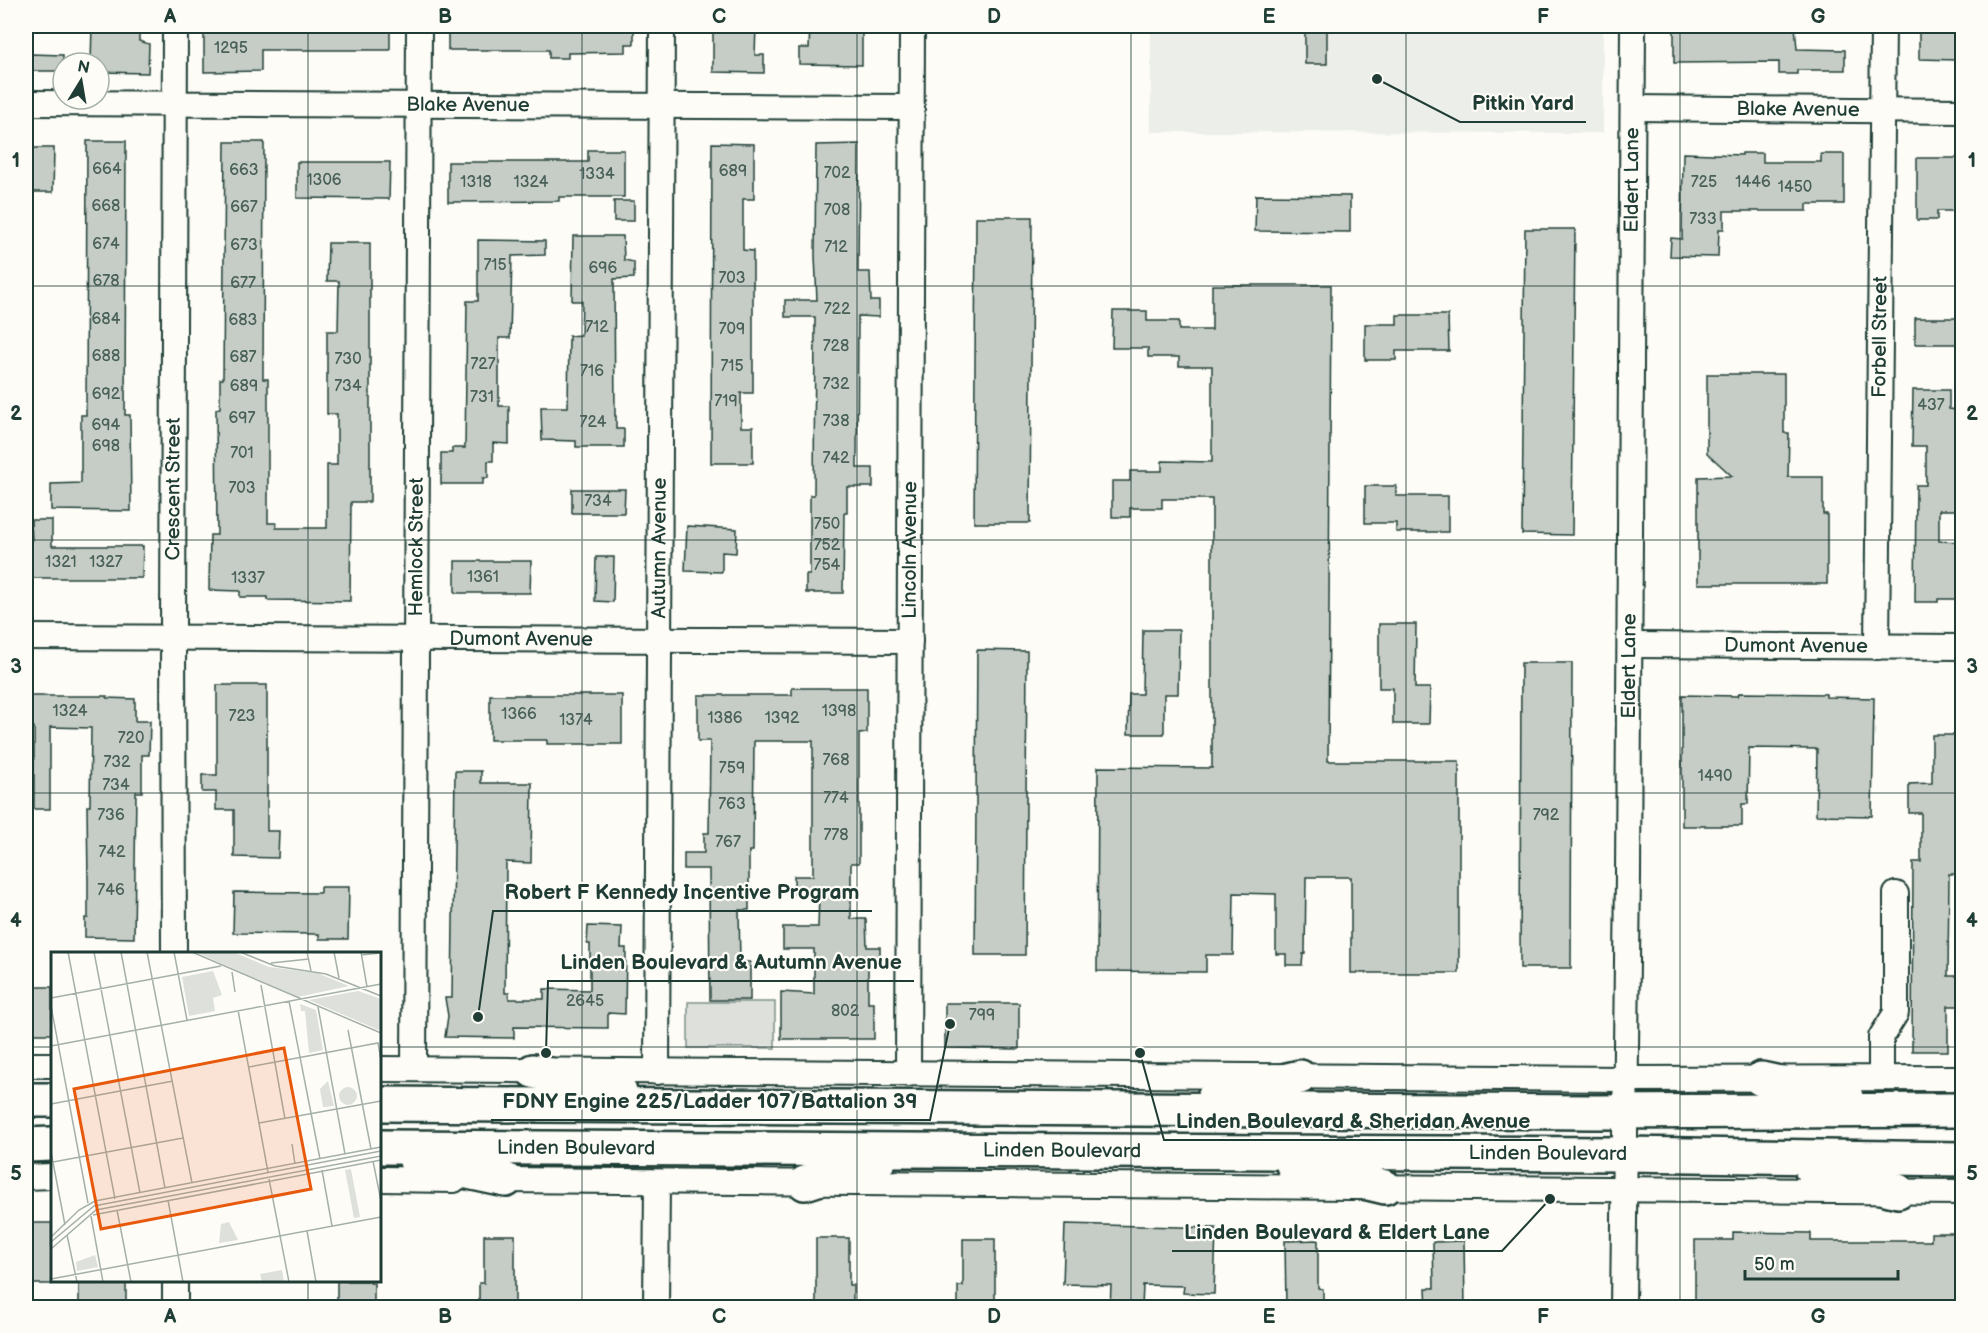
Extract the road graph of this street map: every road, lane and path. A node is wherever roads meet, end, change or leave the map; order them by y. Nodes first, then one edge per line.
1 (175, 26) edge
2 (419, 26) edge
3 (662, 26) edge
4 (912, 26) edge
5 (1633, 26) edge
6 (1883, 26) edge
7 (26, 103) edge
8 (175, 103) junction
9 (419, 105) junction
10 (662, 106) junction
11 (912, 107) junction
12 (1633, 108) junction
13 (1883, 111) junction
14 (1962, 111) edge
15 (26, 637) edge
16 (173, 637) junction
17 (416, 639) junction
18 (660, 640) junction
19 (909, 641) junction
20 (1630, 645) junction
21 (1877, 647) junction
22 (1962, 647) edge
23 (1896, 894) dead end
24 (174, 952) edge
25 (26, 1065) edge
26 (51, 1065) edge
27 (381, 1069) edge
28 (414, 1069) junction
29 (533, 1071) junction
30 (657, 1072) junction
31 (908, 1074) junction
32 (1300, 1077) junction
33 (1881, 1078) junction
34 (1962, 1078) edge
35 (1625, 1079) junction
36 (1761, 1079) junction
37 (26, 1100) edge
38 (51, 1100) edge
39 (381, 1104) edge
40 (675, 1106) junction
41 (1162, 1109) junction
42 (1904, 1110) junction
43 (1962, 1110) edge
44 (1625, 1112) junction
45 (51, 1144) edge
46 (26, 1145) edge
47 (381, 1147) edge
48 (909, 1150) junction
49 (1235, 1152) junction
50 (381, 1154) edge
51 (1624, 1154) junction
52 (1755, 1156) junction
53 (1962, 1159) edge
54 (51, 1176) edge
55 (26, 1177) edge
56 (381, 1179) edge
57 (506, 1180) junction
58 (657, 1182) junction
59 (805, 1183) junction
60 (1385, 1187) junction
61 (1624, 1189) junction
62 (1898, 1191) junction
63 (1962, 1192) edge
64 (175, 1282) edge
65 (175, 1308) edge
66 (656, 1308) edge
67 (1623, 1308) edge

1 - 8 street, Crescent Street
2 - 9 street, Hemlock Street
3 - 10 street, Autumn Avenue
4 - 11 street, Lincoln Avenue
5 - 12 street, Eldert Lane
6 - 13 street, Forbell Street
7 - 8 street, Blake Avenue
8 - 9 street, Blake Avenue
8 - 16 street, Crescent Street
9 - 10 street, Blake Avenue
9 - 17 street, Hemlock Street
10 - 11 street, Blake Avenue
10 - 18 street, Autumn Avenue
11 - 19 street, Lincoln Avenue
12 - 13 street, Blake Avenue
12 - 20 street, Eldert Lane
13 - 14 street, Blake Avenue
13 - 21 street, Forbell Street
15 - 16 street, Dumont Avenue
16 - 17 street, Dumont Avenue
16 - 24 street, Crescent Street
17 - 18 street, Dumont Avenue
17 - 28 street, Hemlock Street
18 - 19 street, Dumont Avenue
18 - 30 street, Autumn Avenue
19 - 31 street, Lincoln Avenue
20 - 21 street, Dumont Avenue
20 - 35 street, Eldert Lane
21 - 22 street, Dumont Avenue
23 - 33 street
25 - 26 street
27 - 28 street
28 - 29 street
29 - 30 street
29 - 40 highway
30 - 31 street
31 - 32 street
32 - 35 street
32 - 41 highway
33 - 34 street
33 - 36 street
35 - 36 street
35 - 44 street, Eldert Lane
36 - 42 highway
37 - 38 highway
39 - 40 highway
40 - 41 highway
41 - 44 highway
42 - 43 highway
42 - 44 highway
44 - 51 street, Eldert Lane
45 - 46 highway
47 - 48 highway, Linden Boulevard
48 - 49 highway, Linden Boulevard
48 - 59 highway
49 - 51 highway, Linden Boulevard
49 - 60 highway
50 - 57 highway
51 - 52 highway, Linden Boulevard
51 - 61 street, Eldert Lane
52 - 53 highway, Linden Boulevard
52 - 62 highway
54 - 55 street
56 - 57 street, Linden Boulevard
57 - 58 street, Linden Boulevard
58 - 59 street, Linden Boulevard
58 - 66 street
59 - 60 street, Linden Boulevard
60 - 61 street, Linden Boulevard
61 - 62 street, Linden Boulevard
61 - 67 street, Eldert Lane
62 - 63 street, Linden Boulevard
64 - 65 street

